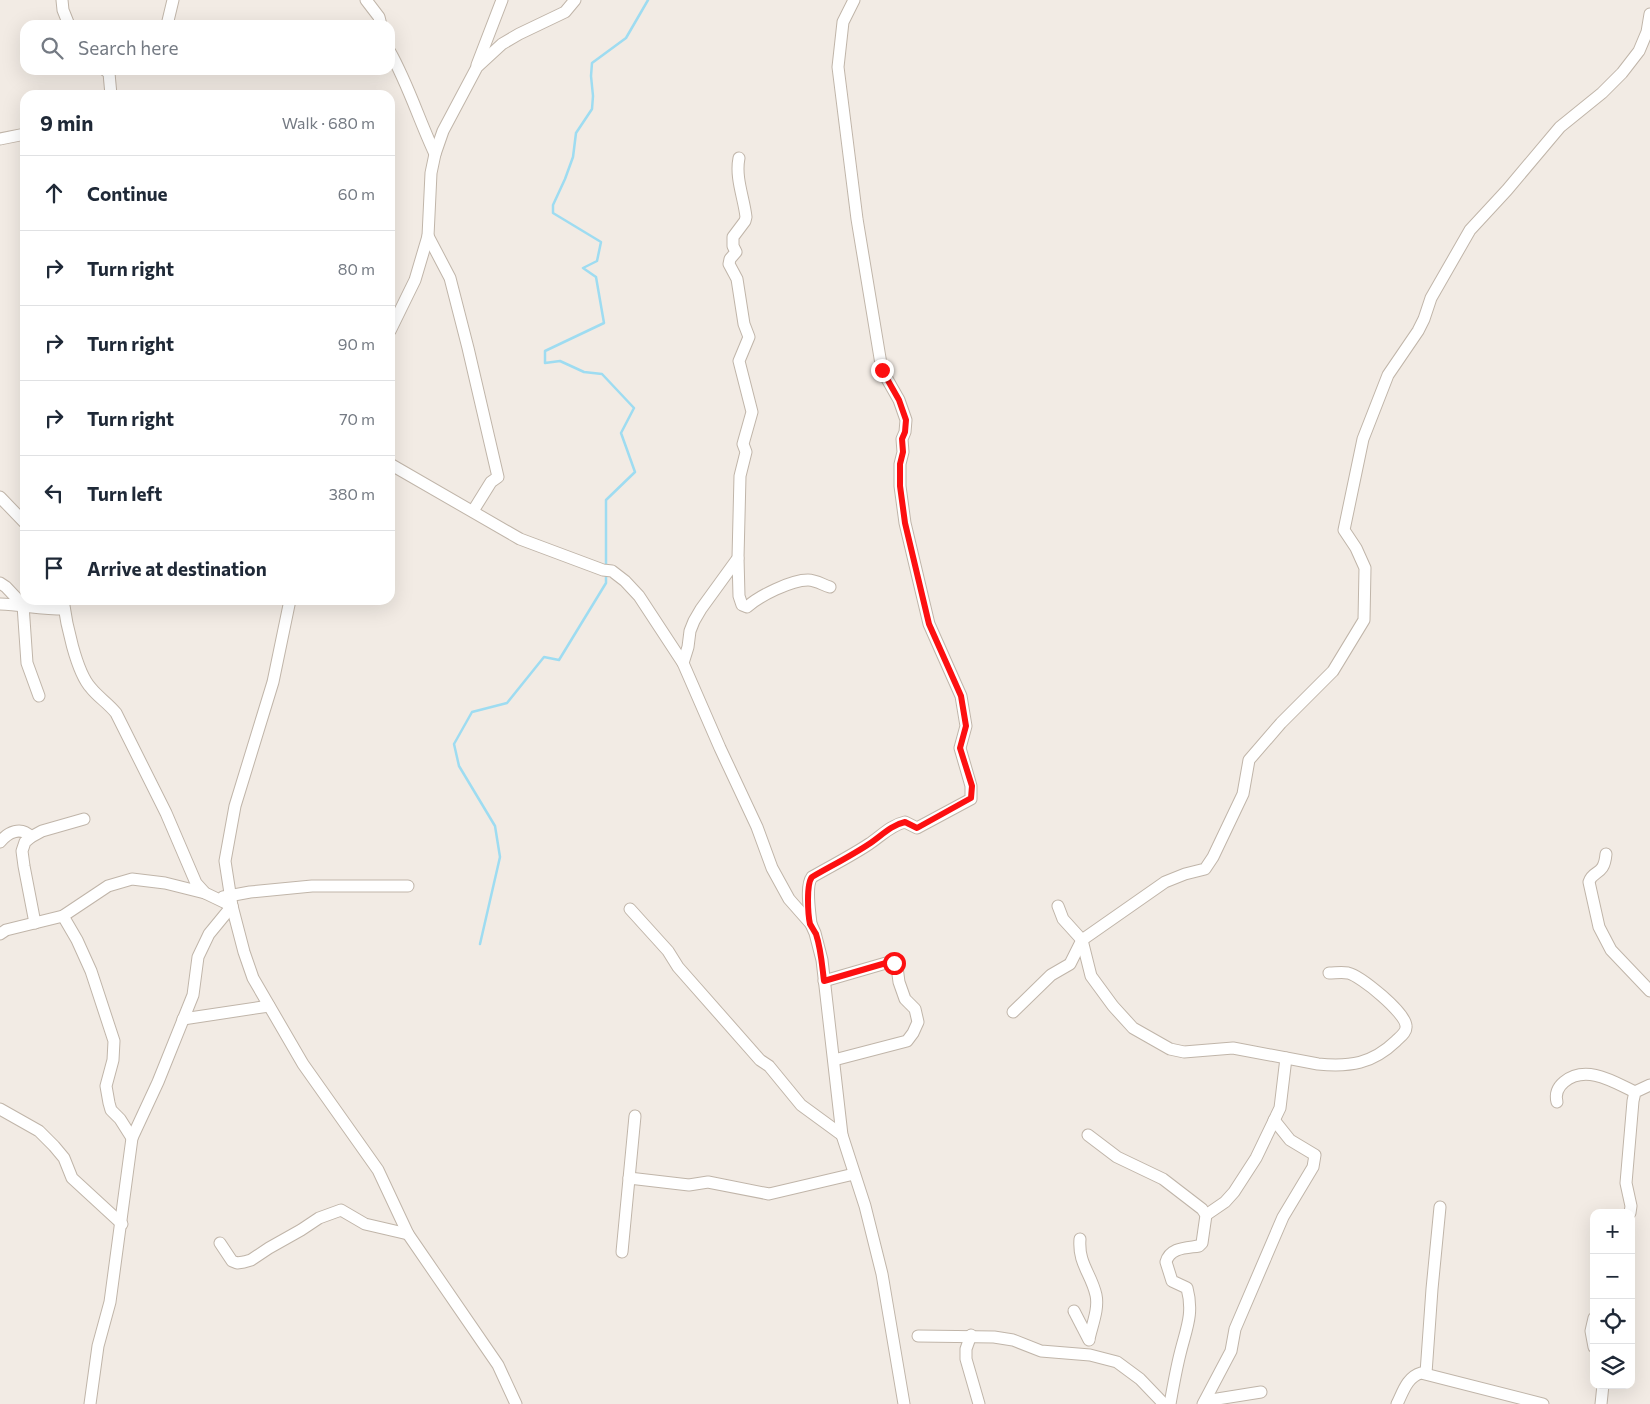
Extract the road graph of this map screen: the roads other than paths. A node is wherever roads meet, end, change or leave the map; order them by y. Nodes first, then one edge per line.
1 (62, 0) edge
2 (173, 0) edge
3 (366, 0) edge
4 (502, 0) edge
5 (575, 0) edge
6 (854, 0) edge
7 (1650, 14) edge
8 (67, 20) edge
9 (169, 20) edge
10 (380, 20) edge
11 (395, 62) edge
12 (477, 67) junction
13 (108, 75) edge
14 (110, 90) edge
15 (20, 135) edge
16 (0, 139) edge
17 (435, 154) junction
18 (740, 158) dead end
19 (428, 236) junction
20 (395, 321) edge
21 (395, 467) edge
22 (0, 497) edge
23 (473, 511) junction
24 (20, 518) edge
25 (738, 558) junction
26 (0, 582) edge
27 (830, 587) dead end
28 (20, 602) edge
29 (0, 604) edge
30 (20, 605) edge
31 (23, 605) joint
32 (63, 605) edge
33 (289, 605) edge
34 (683, 663) junction
35 (39, 696) dead end
36 (84, 819) dead end
37 (31, 837) junction
38 (0, 842) edge
39 (1606, 854) dead end
40 (408, 886) dead end
41 (205, 893) junction
42 (231, 901) junction
43 (1058, 906) dead end
44 (630, 909) dead end
45 (63, 916) junction
46 (35, 923) junction
47 (810, 924) junction
48 (0, 934) edge
49 (1082, 940) junction
50 (1329, 973) dead end
51 (824, 981) junction
52 (1650, 991) edge
53 (269, 1006) junction
54 (1013, 1012) dead end
55 (184, 1019) junction
56 (1286, 1058) junction
57 (834, 1060) junction
58 (1650, 1085) edge
59 (1635, 1092) junction
60 (1557, 1102) dead end
61 (0, 1108) edge
62 (635, 1116) dead end
63 (1274, 1120) junction
64 (842, 1135) junction
65 (1088, 1135) dead end
66 (132, 1138) junction
67 (854, 1174) junction
68 (629, 1178) junction
69 (1440, 1207) dead end
70 (1631, 1209) edge
71 (1206, 1215) junction
72 (122, 1224) junction
73 (408, 1234) junction
74 (1080, 1239) dead end
75 (220, 1243) dead end
76 (622, 1252) dead end
77 (1074, 1311) dead end
78 (918, 1336) dead end
79 (971, 1336) junction
80 (1089, 1338) junction
81 (1090, 1355) junction
82 (1426, 1373) junction
83 (1603, 1389) edge
84 (1261, 1392) dead end
85 (1204, 1403) edge
86 (90, 1404) edge
87 (516, 1404) edge
88 (904, 1404) edge
89 (979, 1404) edge
90 (1164, 1404) edge
91 (1170, 1404) edge
92 (1398, 1404) edge
93 (1542, 1404) edge
94 (1601, 1404) edge

1 - 8 street
2 - 9 street
3 - 10 street
4 - 12 street
5 - 12 street
6 - 47 street
7 - 49 street
11 - 17 street
12 - 17 street
13 - 14 street
15 - 16 street
17 - 19 street
18 - 25 street
19 - 20 street
19 - 23 street
21 - 23 street
22 - 24 street
23 - 34 street
25 - 27 street
25 - 34 street
26 - 28 street
29 - 30 street
31 - 32 street
31 - 35 street
32 - 41 street
33 - 42 street
34 - 47 street
36 - 37 street
37 - 38 street
37 - 46 street
39 - 52 street
40 - 42 street
41 - 42 street
41 - 45 street
42 - 53 street
42 - 55 street
43 - 49 street
44 - 64 street
45 - 46 street
45 - 66 street
46 - 48 street
47 - 51 street
49 - 54 street
49 - 56 street
50 - 56 street
51 - 57 street
51 - 57 street
53 - 55 street
53 - 73 street
55 - 66 street
56 - 63 street
57 - 64 street
58 - 59 street
59 - 60 street
59 - 70 street
61 - 72 street
62 - 68 street
63 - 71 street
63 - 85 street
64 - 67 street
65 - 71 street
66 - 72 street
67 - 68 street
67 - 88 street
68 - 76 street
69 - 82 street
71 - 91 street
72 - 86 street
73 - 75 street
73 - 87 street
74 - 80 street
77 - 80 street
78 - 79 street
79 - 81 street
79 - 89 street
80 - 81 street
81 - 90 street
82 - 92 street
82 - 93 street
83 - 94 street
84 - 85 street

